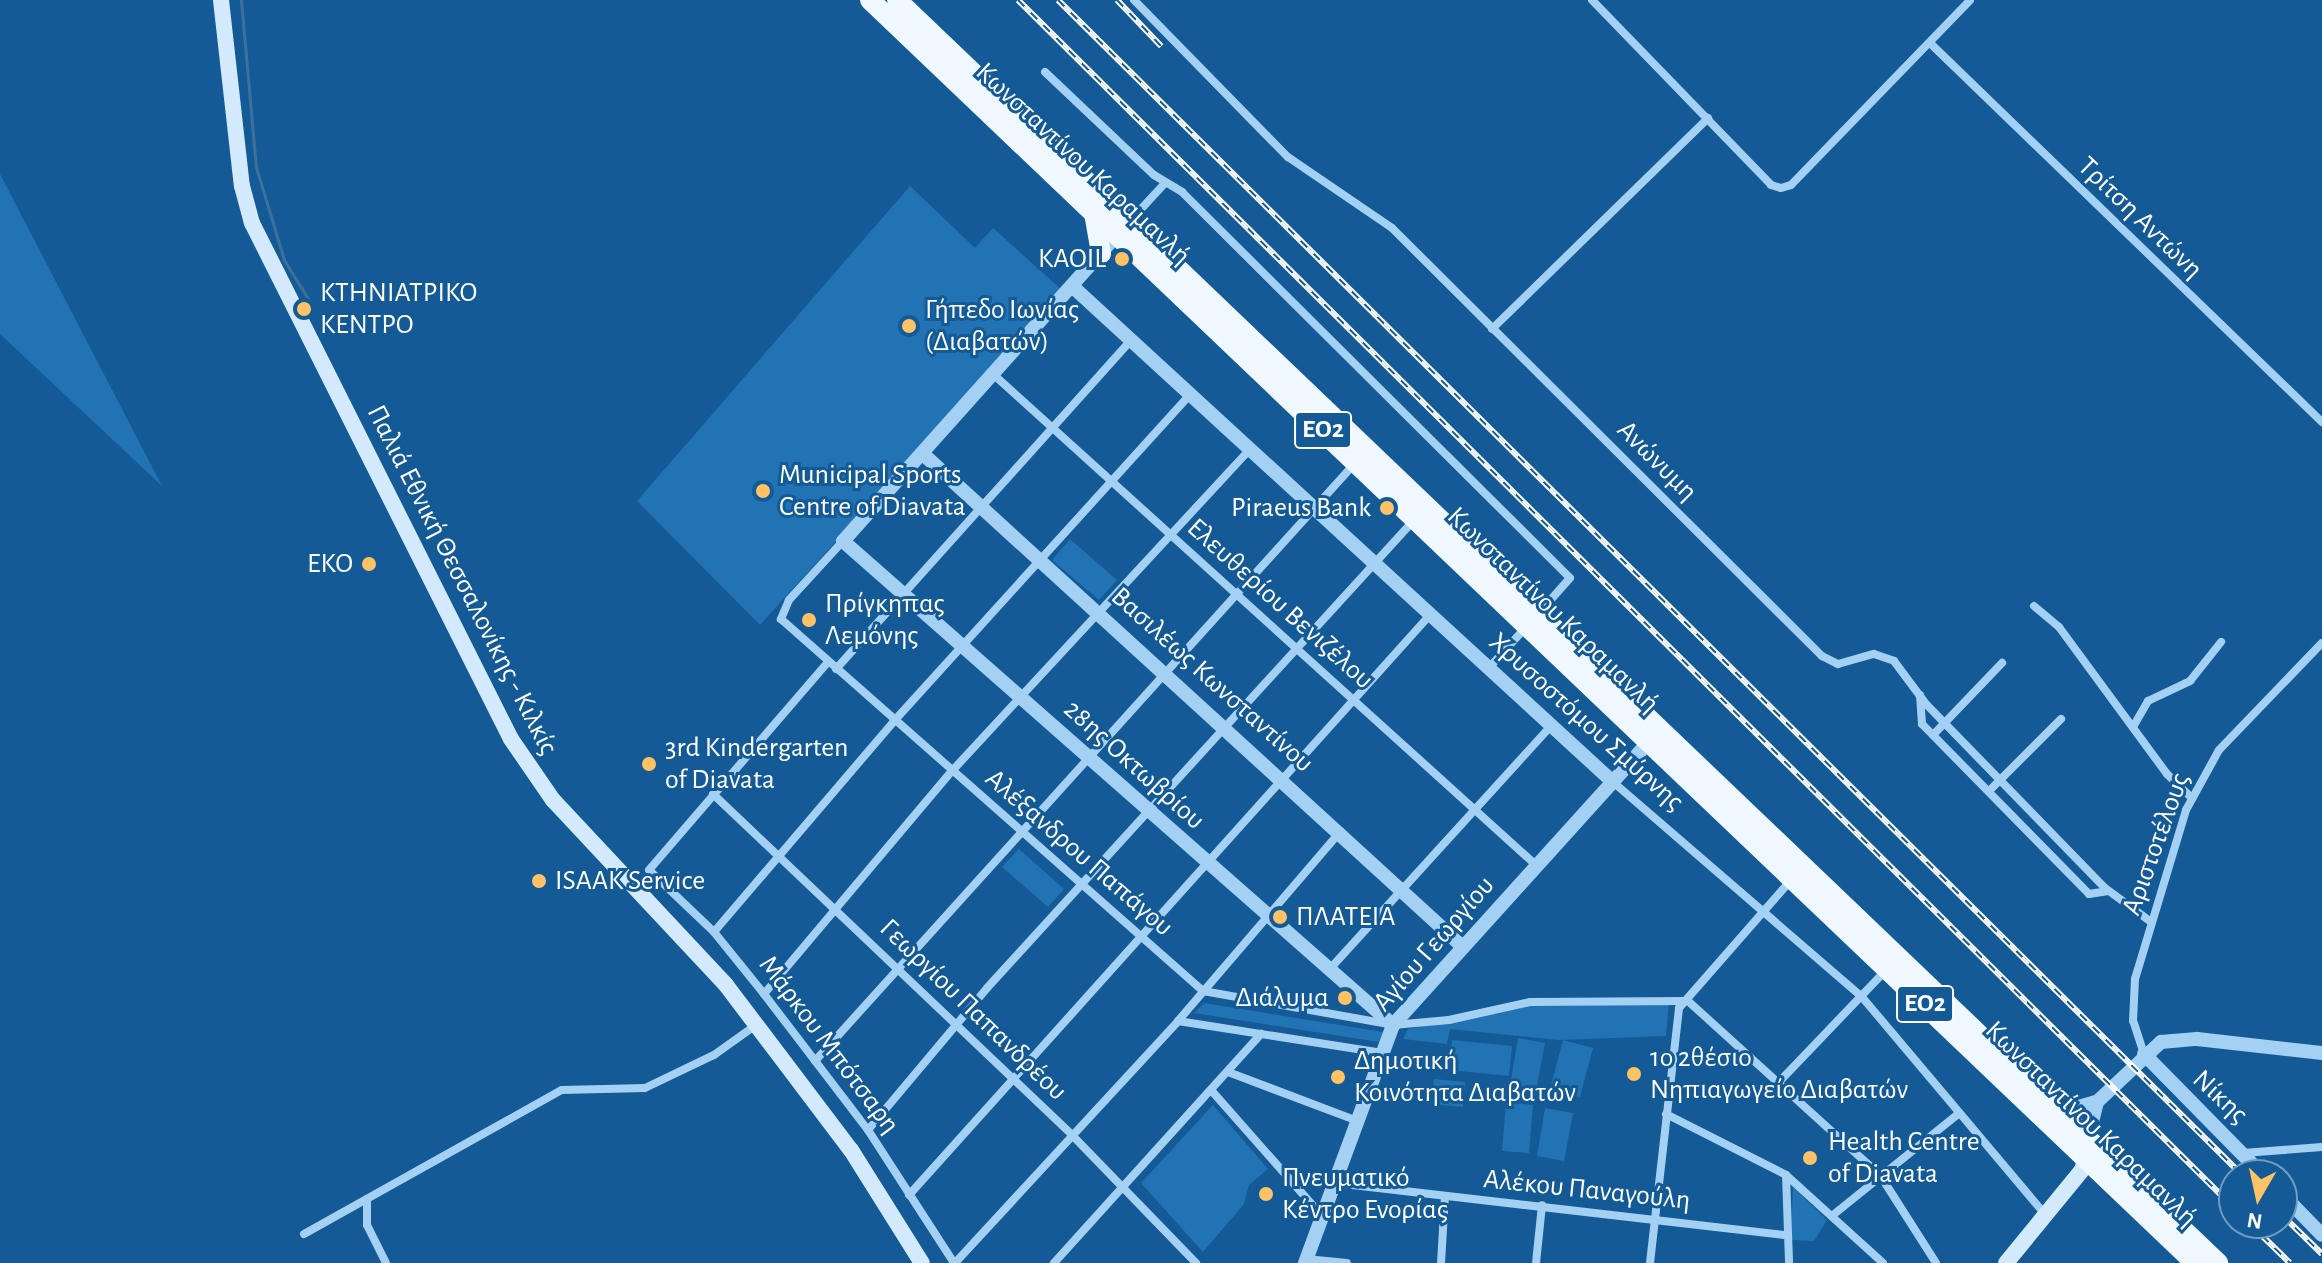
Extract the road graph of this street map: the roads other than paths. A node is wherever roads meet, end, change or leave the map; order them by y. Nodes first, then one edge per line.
1 (221, 0) edge
2 (870, 0) edge
3 (897, 0) edge
4 (1134, 0) edge
5 (1592, 0) edge
6 (1970, 0) edge
7 (1931, 44) junction
8 (1045, 72) dead end
9 (1708, 118) junction
10 (1166, 182) junction
11 (1094, 213) junction
12 (1123, 229) junction
13 (1101, 253) junction
14 (1072, 286) junction
15 (1492, 329) junction
16 (1131, 340) junction
17 (994, 375) junction
18 (1190, 395) junction
19 (2322, 422) edge
20 (1054, 429) junction
21 (1249, 450) junction
22 (923, 454) junction
23 (1356, 462) junction
24 (1112, 482) junction
25 (982, 508) junction
26 (1314, 509) junction
27 (1415, 518) junction
28 (1171, 535) junction
29 (843, 541) junction
30 (1040, 562) junction
31 (1372, 563) junction
32 (1236, 594) junction
33 (904, 596) junction
34 (2034, 606) dead end
35 (1099, 613) junction
36 (1429, 616) junction
37 (1533, 620) junction
38 (2221, 642) dead end
39 (2322, 643) edge
40 (961, 646) junction
41 (1295, 648) junction
42 (828, 662) junction
43 (2002, 663) dead end
44 (836, 669) junction
45 (1488, 670) junction
46 (1166, 673) junction
47 (1920, 695) junction
48 (1019, 697) junction
49 (1352, 699) junction
50 (2061, 719) dead end
51 (895, 720) junction
52 (1946, 722) junction
53 (1224, 727) junction
54 (1550, 727) junction
55 (2133, 727) junction
56 (1933, 735) junction
57 (1649, 742) junction
58 (1088, 759) junction
59 (952, 771) junction
60 (1280, 778) junction
61 (2001, 779) junction
62 (1613, 782) junction
63 (1989, 791) junction
64 (713, 794) junction
65 (2192, 798) junction
66 (1474, 810) junction
67 (1148, 812) junction
68 (1341, 831) junction
69 (1023, 833) junction
70 (780, 856) junction
71 (1205, 863) junction
72 (1537, 866) junction
73 (1793, 878) junction
74 (1082, 885) junction
75 (1401, 890) junction
76 (2107, 891) junction
77 (837, 910) junction
78 (1762, 912) junction
79 (1266, 917) junction
80 (2150, 921) junction
81 (714, 932) junction
82 (1140, 936) junction
83 (1463, 947) junction
84 (1888, 969) junction
85 (898, 970) junction
86 (1328, 971) junction
87 (1203, 991) junction
88 (764, 994) junction
89 (1862, 997) junction
90 (1688, 1001) junction
91 (1178, 1021) junction
92 (756, 1025) junction
93 (957, 1025) junction
94 (1393, 1025) junction
95 (1261, 1034) junction
96 (1383, 1053) junction
97 (2322, 1053) edge
98 (2144, 1054) junction
99 (815, 1061) junction
100 (1228, 1072) junction
101 (1014, 1079) junction
102 (1780, 1081) junction
103 (1211, 1090) junction
104 (2097, 1102) junction
105 (2061, 1112) junction
106 (1666, 1114) junction
107 (1957, 1115) junction
108 (1358, 1121) junction
109 (868, 1130) junction
110 (1071, 1134) junction
111 (2088, 1138) junction
112 (2322, 1147) edge
113 (2242, 1153) junction
114 (2088, 1159) junction
115 (2248, 1159) edge
116 (1786, 1175) junction
117 (1880, 1175) junction
118 (1335, 1183) junction
119 (1124, 1186) junction
120 (909, 1195) junction
121 (1445, 1196) junction
122 (367, 1199) junction
123 (1542, 1205) junction
124 (2298, 1210) edge
125 (2045, 1214) junction
126 (1833, 1215) junction
127 (1323, 1217) junction
128 (1655, 1219) junction
129 (304, 1234) dead end
130 (1786, 1235) junction
131 (2322, 1235) edge
132 (1061, 1255) junction
133 (1192, 1261) edge
134 (1305, 1261) edge
135 (386, 1263) edge
136 (922, 1263) edge
137 (955, 1263) edge
138 (1054, 1263) edge
139 (1069, 1263) edge
140 (1347, 1263) edge
141 (1441, 1263) edge
142 (1536, 1263) edge
143 (1650, 1263) edge
144 (1789, 1263) edge
145 (1883, 1263) edge
146 (1936, 1263) edge
147 (2006, 1263) edge
148 (2195, 1263) edge
149 (2218, 1263) edge

1 - 92 main road, Παλιά Εθνική Θεσσαλονίκης - Κιλκίς
2 - 11 main road, Κωνσταντίνου Καραμανλή / ΕΟ2
3 - 12 main road, Κωνσταντίνου Καραμανλή / ΕΟ2
4 - 15 street, Ανώνυμη
5 - 9 street
6 - 7 street
7 - 9 street
7 - 19 street, Τρίτση Αντώνη
8 - 10 street
9 - 15 street
10 - 12 street
10 - 37 street
11 - 12 main road, Κωνσταντίνου Καραμανλή / ΕΟ2
11 - 13 main road
12 - 13 street
12 - 23 main road, Κωνσταντίνου Καραμανλή / ΕΟ2
12 - 37 main road, Κωνσταντίνου Καραμανλή / ΕΟ2
13 - 14 street
14 - 16 street, Χρυσοστόμου Σμύρνης
14 - 17 street
15 - 47 street, Ανώνυμη
16 - 18 street, Χρυσοστόμου Σμύρνης
16 - 20 street
17 - 20 street, Ελευθερίου Βενιζέλου
17 - 22 street
18 - 21 street, Χρυσοστόμου Σμύρνης
18 - 24 street
20 - 24 street, Ελευθερίου Βενιζέλου
20 - 25 street
21 - 26 street, Χρυσοστόμου Σμύρνης
21 - 28 street
22 - 25 street, Βασιλέως Κωνσταντίνου
22 - 29 street
23 - 26 street
23 - 27 main road, Κωνσταντίνου Καραμανλή / ΕΟ2
24 - 28 street, Ελευθερίου Βενιζέλου
24 - 30 street
25 - 30 street, Βασιλέως Κωνσταντίνου
25 - 33 street
26 - 31 street, Χρυσοστόμου Σμύρνης
26 - 32 street
27 - 31 street
27 - 37 main road, Κωνσταντίνου Καραμανλή / ΕΟ2
28 - 32 street, Ελευθερίου Βενιζέλου
28 - 35 street
29 - 33 street, 28ης Οκτωβρίου
29 - 42 street, Αλέξανδρου Παπάγου
30 - 35 street, Βασιλέως Κωνσταντίνου
30 - 40 street
31 - 36 street, Χρυσοστόμου Σμύρνης
31 - 41 street
32 - 41 street, Ελευθερίου Βενιζέλου
32 - 46 street
33 - 40 street, 28ης Οκτωβρίου
33 - 44 street
34 - 55 street
35 - 46 street, Βασιλέως Κωνσταντίνου
35 - 48 street
36 - 45 street, Χρυσοστόμου Σμύρνης
36 - 49 street
37 - 45 street
37 - 57 main road, Κωνσταντίνου Καραμανλή / ΕΟ2
37 - 105 main road, Κωνσταντίνου Καραμανλή / ΕΟ2
38 - 55 street
39 - 65 street, Αριστοτέλους
40 - 48 street, 28ης Οκτωβρίου
40 - 51 street
41 - 49 street, Ελευθερίου Βενιζέλου
41 - 53 street
42 - 44 street, Αλέξανδρου Παπάγου
42 - 64 street
43 - 52 street
44 - 51 street, Αλέξανδρου Παπάγου
45 - 54 street, Χρυσοστόμου Σμύρνης
46 - 53 street, Βασιλέως Κωνσταντίνου
46 - 58 street
47 - 52 street, Ανώνυμη
47 - 56 street
48 - 58 street, 28ης Οκτωβρίου
48 - 59 street
49 - 60 street
49 - 66 street, Ελευθερίου Βενιζέλου
50 - 61 street
51 - 59 street, Αλέξανδρου Παπάγου
51 - 70 street
52 - 56 street
52 - 61 street, Ανώνυμη
53 - 60 street, Βασιλέως Κωνσταντίνου
53 - 67 street
54 - 62 street, Χρυσοστόμου Σμύρνης
54 - 66 street
55 - 65 street
56 - 63 street
57 - 62 street, Αγίου Γεωργίου
57 - 73 main road, Κωνσταντίνου Καραμανλή / ΕΟ2
58 - 67 street, 28ης Οκτωβρίου
58 - 69 street
59 - 69 street, Αλέξανδρου Παπάγου
59 - 77 street
60 - 68 street, Βασιλέως Κωνσταντίνου
60 - 71 street
61 - 63 street
61 - 76 street, Ανώνυμη
62 - 72 street, Αγίου Γεωργίου
62 - 78 street, Χρυσοστόμου Σμύρνης
63 - 76 street
64 - 70 street, Γεωργίου Παπανδρέου
64 - 81 street, Μάρκου Μπότσαρη
65 - 80 street, Αριστοτέλους
66 - 72 street, Ελευθερίου Βενιζέλου
66 - 75 street
67 - 71 street, 28ης Οκτωβρίου
67 - 74 street
68 - 75 street, Βασιλέως Κωνσταντίνου
68 - 79 street
69 - 74 street, Αλέξανδρου Παπάγου
69 - 85 street
70 - 77 street, Γεωργίου Παπανδρέου
70 - 81 street
71 - 79 street, 28ης Οκτωβρίου
71 - 82 street
72 - 83 street, Αγίου Γεωργίου
73 - 78 street
73 - 84 main road, Κωνσταντίνου Καραμανλή / ΕΟ2
74 - 82 street, Αλέξανδρου Παπάγου
74 - 93 street
75 - 83 street, Βασιλέως Κωνσταντίνου
75 - 86 street
76 - 80 street, Ανώνυμη
77 - 85 street, Γεωργίου Παπανδρέου
77 - 88 street
78 - 89 street, Χρυσοστόμου Σμύρνης
78 - 90 street
79 - 86 street, 28ης Οκτωβρίου
79 - 87 street
80 - 98 street, Αριστοτέλους
81 - 88 street, Μάρκου Μπότσαρη
82 - 87 street, Αλέξανδρου Παπάγου
82 - 101 street
83 - 94 street, Αγίου Γεωργίου
84 - 89 street
84 - 114 main road, Κωνσταντίνου Καραμανλή / ΕΟ2
85 - 93 street, Γεωργίου Παπανδρέου
85 - 99 street
86 - 94 street, 28ης Οκτωβρίου
87 - 91 street
87 - 94 street
88 - 99 street, Μάρκου Μπότσαρη
89 - 102 street
89 - 107 street, Χρυσοστόμου Σμύρνης
90 - 94 street
90 - 102 street
90 - 106 street
91 - 95 street
91 - 110 street
92 - 122 street
92 - 136 main road, Παλιά Εθνική Θεσσαλονίκης - Κιλκίς
93 - 101 street, Γεωργίου Παπανδρέου
93 - 109 street
94 - 96 street, Αγίου Γεωργίου
95 - 96 street
95 - 100 street
96 - 108 street, Αγίου Γεωργίου
97 - 98 street
98 - 104 street
98 - 113 street, Νίκης
99 - 109 street, Μάρκου Μπότσαρη
100 - 103 street
100 - 108 street
101 - 110 street, Γεωργίου Παπανδρέου
101 - 120 street
102 - 117 street
103 - 119 street
103 - 127 street
104 - 105 street
104 - 111 street
105 - 111 main road, Κωνσταντίνου Καραμανλή / ΕΟ2
106 - 116 street
106 - 128 street
107 - 117 street
107 - 125 street, Χρυσοστόμου Σμύρνης
108 - 118 street, Αγίου Γεωργίου
109 - 120 street, Μάρκου Μπότσαρη
110 - 119 street, Γεωργίου Παπανδρέου
110 - 137 street
111 - 114 main road
111 - 149 main road, Κωνσταντίνου Καραμανλή / ΕΟ2
112 - 113 street
113 - 115 street, Νίκης
114 - 125 main road
114 - 148 main road, Κωνσταντίνου Καραμανλή / ΕΟ2
116 - 126 street
116 - 130 street
117 - 126 street
117 - 146 street
118 - 121 street, Αλέκου Παναγούλη
118 - 127 street, Αγίου Γεωργίου
119 - 132 street
119 - 133 street, Γεωργίου Παπανδρέου
120 - 137 street, Μάρκου Μπότσαρη
121 - 123 street, Αλέκου Παναγούλη
121 - 141 street
122 - 129 street
122 - 135 street
123 - 128 street, Αλέκου Παναγούλη
123 - 142 street
124 - 131 street
125 - 147 main road
126 - 145 street
127 - 134 street, Αγίου Γεωργίου
128 - 130 street, Αλέκου Παναγούλη
128 - 143 street
130 - 144 street
132 - 138 street
132 - 139 street
134 - 140 street

